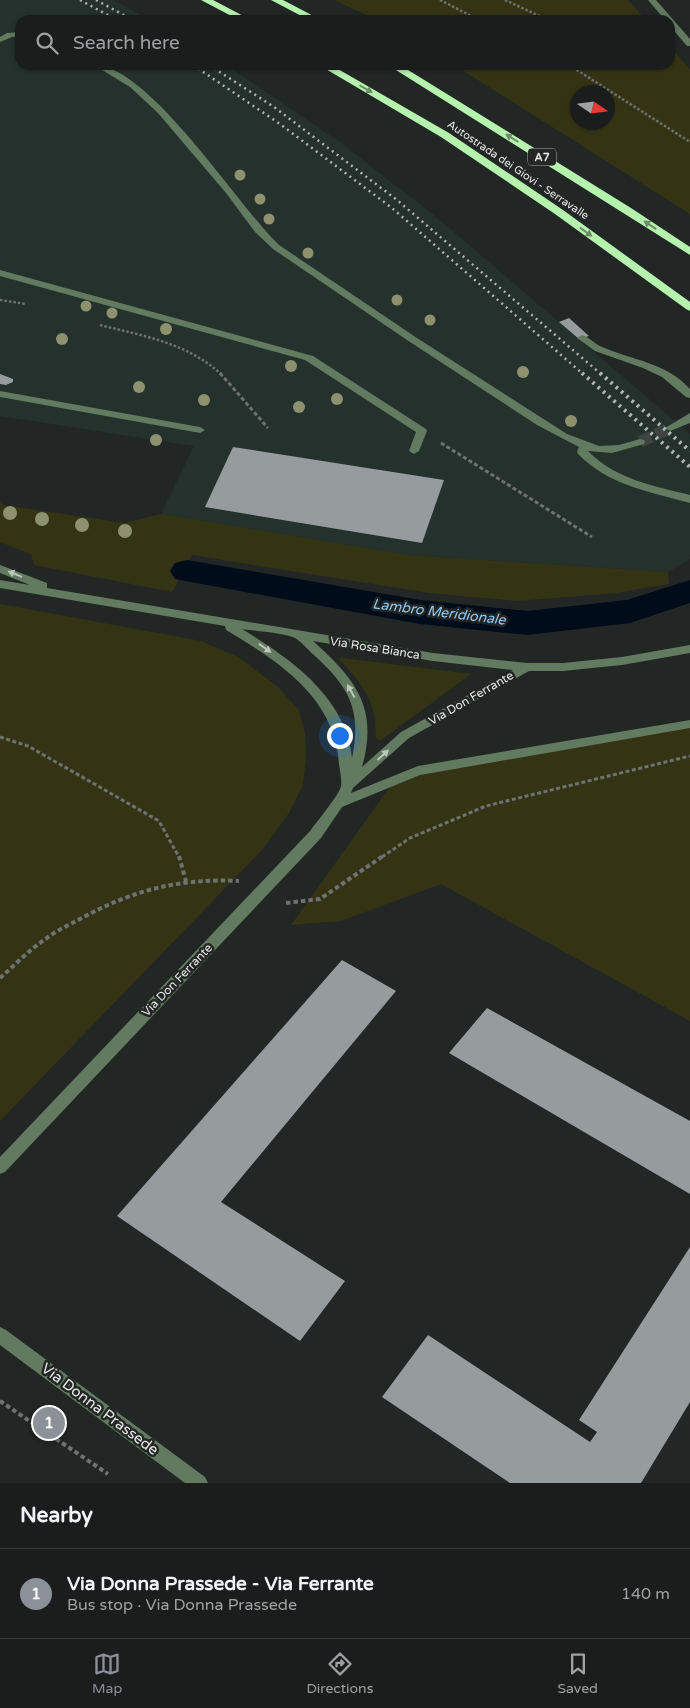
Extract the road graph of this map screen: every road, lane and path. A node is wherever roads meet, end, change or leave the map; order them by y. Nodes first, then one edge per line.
1 (206, 0) edge
2 (276, 0) edge
3 (440, 0) edge
4 (505, 0) edge
5 (652, 0) edge
6 (236, 15) edge
7 (306, 15) edge
8 (470, 15) edge
9 (537, 15) edge
10 (666, 15) edge
11 (675, 26) edge
12 (15, 34) edge
13 (0, 40) edge
14 (690, 44) edge
15 (107, 70) edge
16 (333, 70) edge
17 (401, 70) edge
18 (580, 70) edge
19 (690, 142) edge
20 (690, 252) edge
21 (0, 273) edge
22 (0, 300) edge
23 (34, 306) dead end
24 (690, 307) edge
25 (98, 324) dead end
26 (582, 338) dead end
27 (0, 394) edge
28 (690, 395) edge
29 (690, 416) edge
30 (268, 428) dead end
31 (670, 428) tunnel mouth
32 (200, 430) dead end
33 (422, 431) junction
34 (640, 442) tunnel mouth
35 (585, 446) junction
36 (414, 451) dead end
37 (690, 500) edge
38 (592, 537) dead end
39 (0, 569) edge
40 (0, 584) edge
41 (62, 594) junction
42 (224, 623) junction
43 (299, 635) junction
44 (690, 649) edge
45 (527, 667) junction
46 (690, 724) edge
47 (0, 737) edge
48 (690, 756) edge
49 (347, 788) junction
50 (336, 804) junction
51 (186, 881) junction
52 (242, 881) dead end
53 (286, 903) dead end
54 (0, 978) edge
55 (0, 1166) edge
56 (0, 1335) edge
57 (0, 1401) edge
58 (108, 1474) dead end
59 (200, 1483) edge

1 - 6 highway
2 - 7 highway
3 - 8 path
4 - 9 path
5 - 10 street
11 - 14 street
12 - 13 street
15 - 35 street
16 -> 24 highway, Autostrada dei Giovi - Serravalle
20 -> 17 highway, Autostrada dei Giovi - Serravalle / A7
18 - 19 path
21 - 33 street
22 - 23 path
25 - 30 path
26 - 28 street
27 - 32 street
29 - 31 street
33 - 36 street
33 - 38 path
34 - 35 street
35 - 37 street
41 -> 39 street, Via Rosa Bianca
40 - 41 street, Via Rosa Bianca
41 - 42 street, Via Rosa Bianca
42 - 43 street, Via Rosa Bianca
42 -> 49 street
43 - 45 street, Via Rosa Bianca
49 -> 43 street, Via Don Ferrante
44 - 45 street, Via Rosa Bianca
49 -> 45 street, Via Don Ferrante
46 - 50 street
47 - 51 path
48 - 53 path
49 - 50 street, Via Don Ferrante
50 - 55 street, Via Don Ferrante
51 - 52 path
51 - 54 path
56 - 59 street, Via Donna Prassede
57 - 58 path

